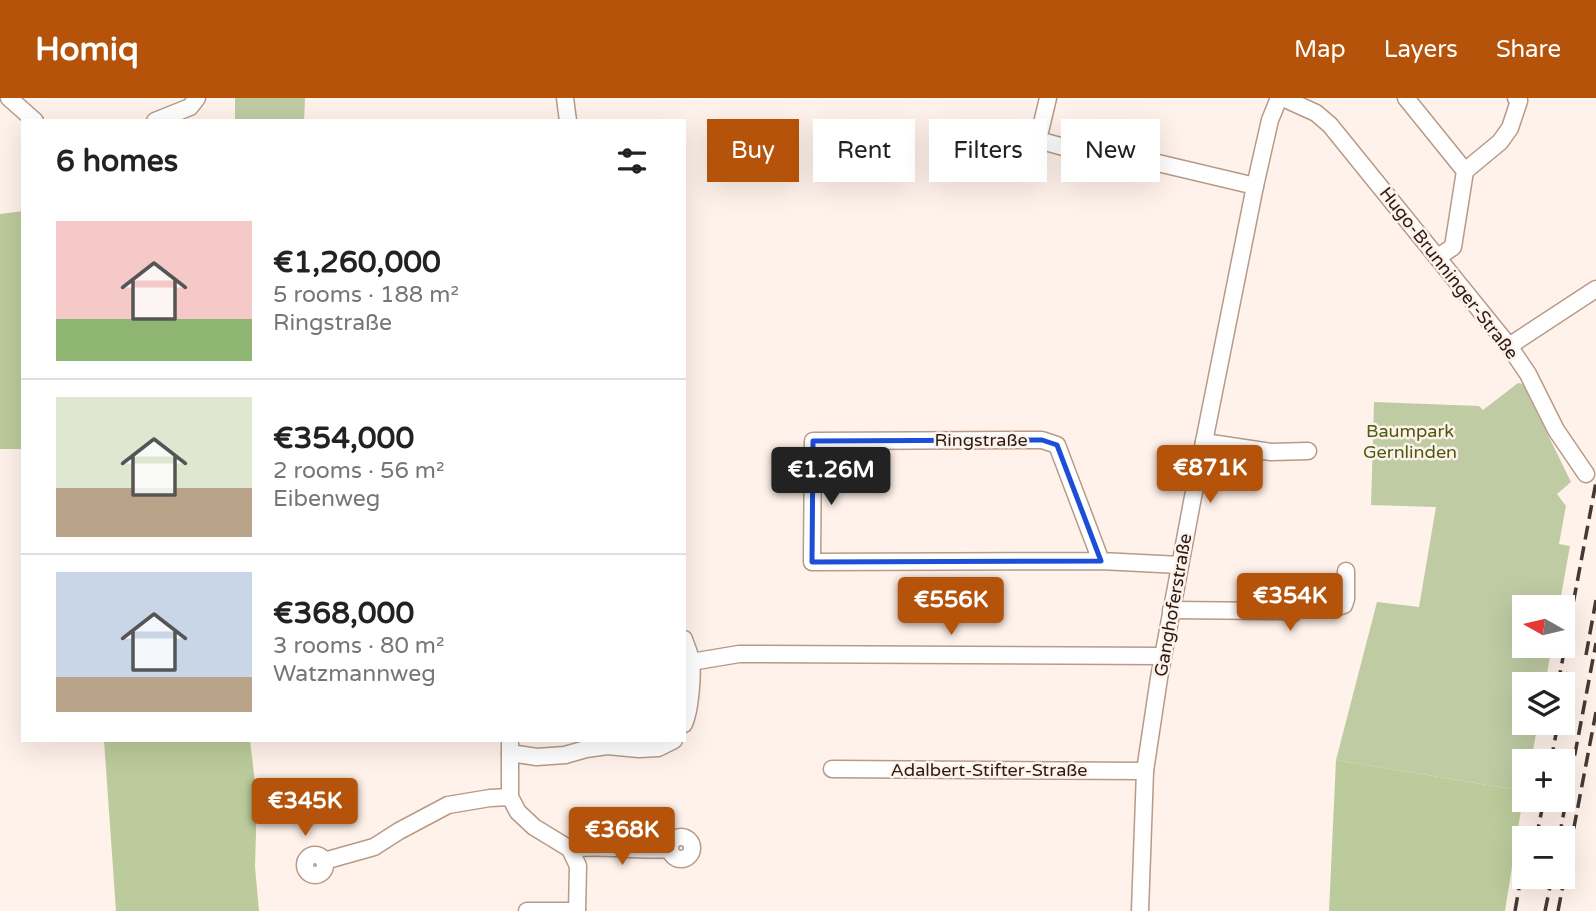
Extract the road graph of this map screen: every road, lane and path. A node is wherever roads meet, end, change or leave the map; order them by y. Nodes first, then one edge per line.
1 (9, 98) edge
2 (197, 98) edge
3 (565, 98) edge
4 (1048, 98) edge
5 (1281, 98) edge
6 (1406, 98) edge
7 (1516, 98) edge
8 (33, 119) edge
9 (160, 119) edge
10 (568, 119) edge
11 (1465, 171) junction
12 (1255, 186) junction
13 (1438, 257) junction
14 (1596, 289) edge
15 (1509, 346) junction
16 (1204, 442) junction
17 (1308, 451) dead end
18 (1586, 474) dead end
19 (1101, 561) junction
20 (1180, 565) junction
21 (1346, 571) dead end
22 (1171, 610) junction
23 (686, 646) edge
24 (1163, 656) junction
25 (691, 662) junction
26 (686, 721) edge
27 (670, 742) edge
28 (510, 747) edge
29 (832, 769) dead end
30 (1145, 771) junction
31 (510, 797) junction
32 (570, 849) junction
33 (669, 849) dead end
34 (324, 861) dead end
35 (527, 911) edge
36 (577, 911) edge
37 (1140, 911) edge

1 - 8 street
2 - 9 street
3 - 10 street
4 - 12 street
5 - 12 street, Ganghoferstraße
5 - 13 street, Hugo-Brunninger-Straße
6 - 11 street
7 - 11 street
11 - 13 street
12 - 16 street, Ganghoferstraße
13 - 15 street, Hugo-Brunninger-Straße
14 - 15 street
15 - 18 street, Hugo-Brunninger-Straße
16 - 17 street
16 - 20 street, Ganghoferstraße
19 - 19 street, Ringstraße
19 - 20 street, Ringstraße
20 - 22 street, Ganghoferstraße
21 - 22 street
22 - 24 street, Ganghoferstraße
23 - 25 street
24 - 25 street
24 - 30 street, Ganghoferstraße
25 - 26 street
27 - 28 street
28 - 31 street
29 - 30 street, Adalbert-Stifter-Straße
30 - 37 street, Ganghoferstraße
31 - 32 street
31 - 34 street
32 - 33 street
32 - 36 street
35 - 36 street

